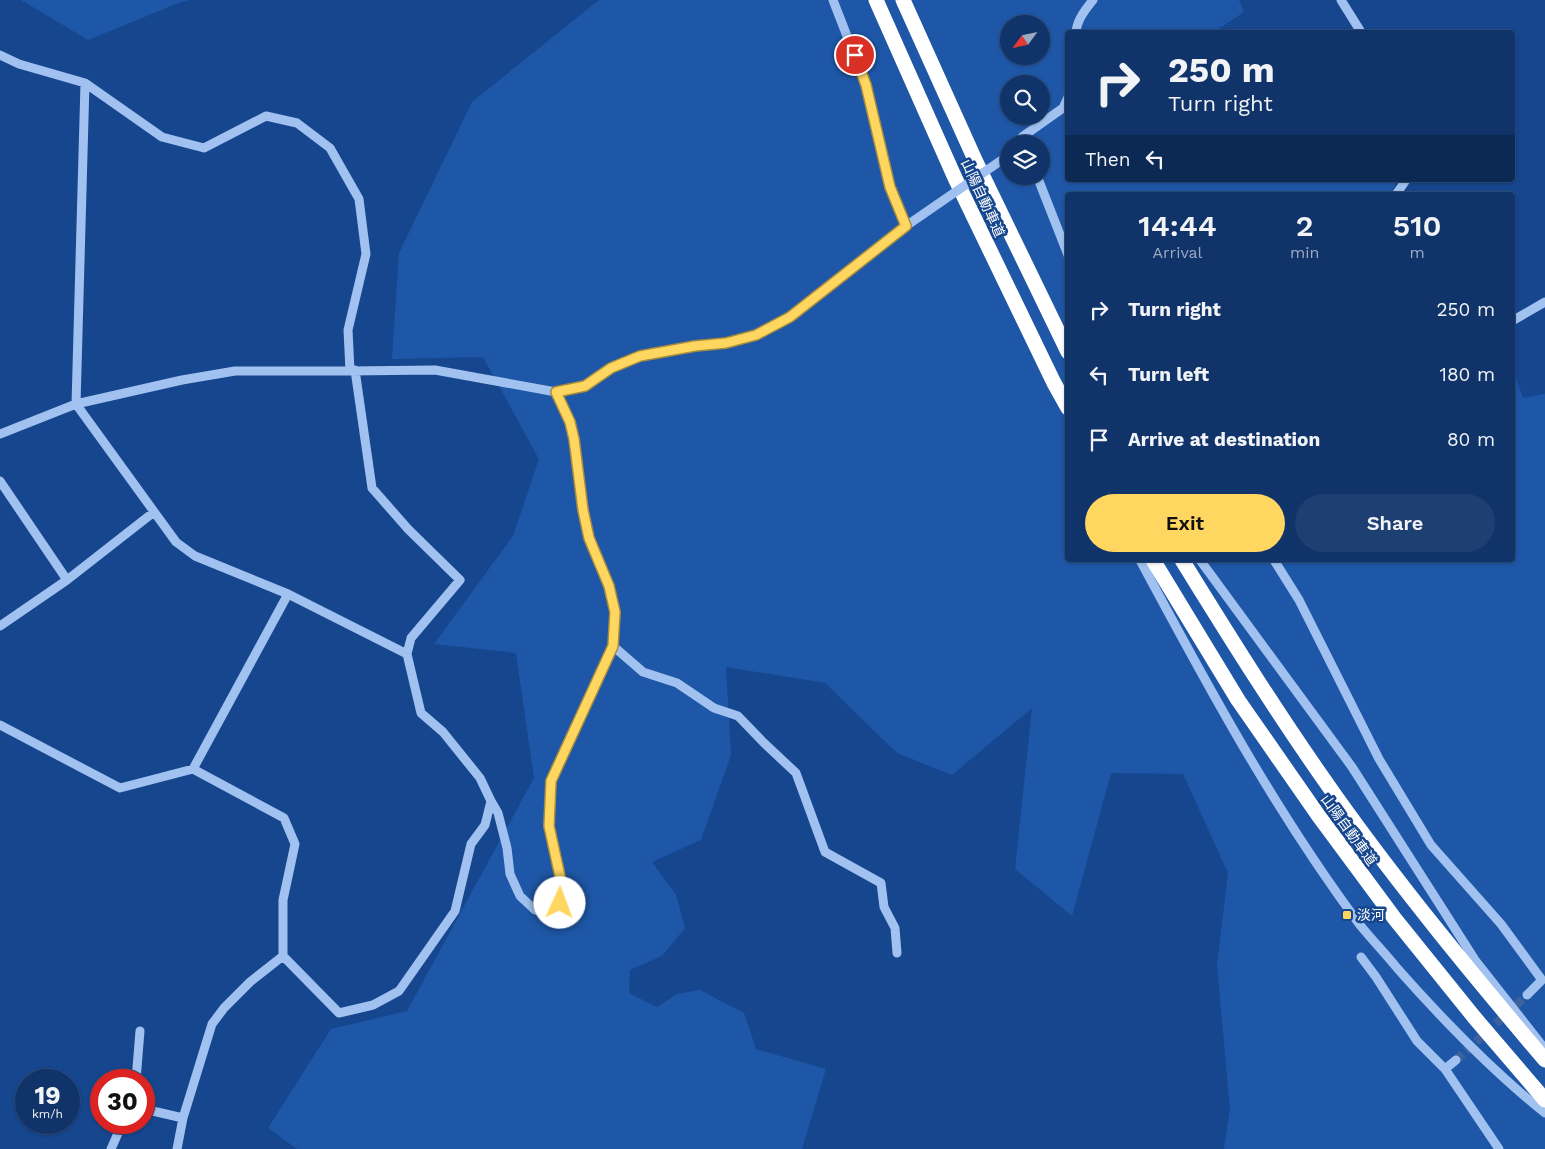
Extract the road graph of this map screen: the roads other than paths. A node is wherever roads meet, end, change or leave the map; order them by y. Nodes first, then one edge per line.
1 (833, 0) edge
2 (876, 0) edge
3 (904, 0) edge
4 (1093, 0) edge
5 (1340, 0) edge
6 (1076, 30) edge
7 (1360, 30) edge
8 (0, 55) edge
9 (85, 83) junction
10 (1065, 104) edge
11 (1029, 135) edge
12 (1000, 161) edge
13 (1041, 185) edge
14 (906, 226) junction
15 (1065, 246) edge
16 (1545, 302) edge
17 (1515, 319) edge
18 (1065, 346) edge
19 (353, 371) junction
20 (556, 392) junction
21 (1065, 402) edge
22 (76, 404) junction
23 (0, 434) edge
24 (0, 481) edge
25 (154, 512) junction
26 (1141, 562) edge
27 (1154, 562) edge
28 (1183, 562) edge
29 (1201, 562) edge
30 (1275, 562) edge
31 (67, 580) junction
32 (288, 594) junction
33 (0, 626) edge
34 (613, 646) junction
35 (407, 654) junction
36 (0, 725) edge
37 (193, 769) junction
38 (491, 800) junction
39 (898, 953) dead end
40 (283, 956) junction
41 (1360, 957) dead end
42 (1527, 995) tunnel mouth
43 (140, 1032) dead end
44 (1545, 1049) edge
45 (1456, 1060) tunnel mouth
46 (1545, 1060) edge
47 (137, 1069) edge
48 (1445, 1069) junction
49 (1545, 1100) edge
50 (155, 1112) edge
51 (1545, 1113) edge
52 (183, 1118) junction
53 (118, 1134) edge
54 (111, 1149) edge
55 (177, 1149) edge
56 (1499, 1149) edge

1 - 14 street
2 - 21 highway, 山陽自動車道
3 - 18 highway, 山陽自動車道
4 - 6 street
5 - 7 street
8 - 9 street
9 - 19 street
9 - 22 street
10 - 11 street
12 - 14 street, bridge
13 - 15 street
14 - 20 street
16 - 17 street
19 - 20 street
19 - 22 street
19 - 35 street
20 - 34 street
22 - 23 street
22 - 25 street
24 - 31 street
25 - 31 street
25 - 32 street
26 - 51 street
27 - 49 highway, 山陽自動車道
28 - 46 highway, 山陽自動車道
29 - 44 street
30 - 42 street
31 - 33 street
32 - 35 street
32 - 37 street
34 - 38 street
34 - 39 street
35 - 38 street
36 - 37 street
37 - 40 street
38 - 40 street
40 - 52 street
41 - 48 street
43 - 47 street
45 - 48 street
48 - 56 street
50 - 52 street
52 - 55 street
53 - 54 street

